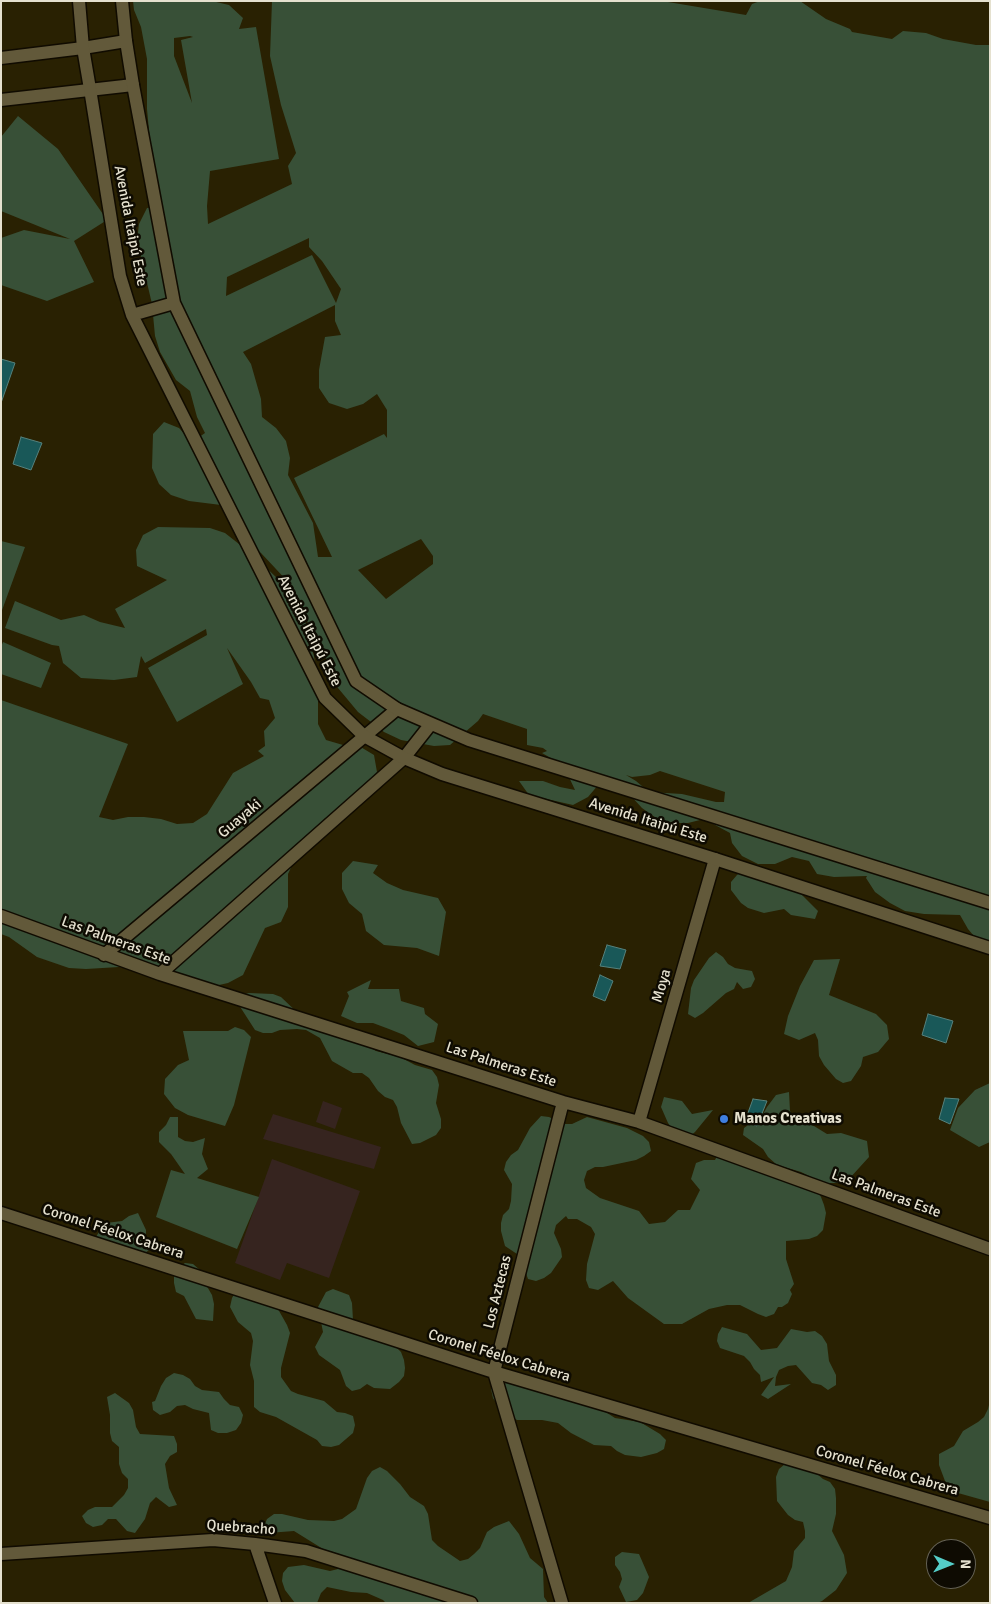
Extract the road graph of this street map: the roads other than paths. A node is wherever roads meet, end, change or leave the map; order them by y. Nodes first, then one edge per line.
1 (79, 1) edge
2 (122, 1) edge
3 (126, 41) junction
4 (83, 48) junction
5 (1, 58) edge
6 (132, 84) junction
7 (90, 90) junction
8 (1, 100) edge
9 (174, 303) junction
10 (132, 315) junction
11 (397, 709) junction
12 (430, 725) junction
13 (364, 736) junction
14 (404, 758) junction
15 (715, 859) junction
16 (990, 903) edge
17 (1, 916) edge
18 (990, 948) edge
19 (104, 955) junction
20 (160, 974) junction
21 (563, 1102) junction
22 (639, 1122) junction
23 (1, 1213) edge
24 (990, 1249) edge
25 (494, 1372) junction
26 (990, 1518) edge
27 (255, 1544) junction
28 (1, 1554) edge
29 (274, 1603) edge
30 (471, 1603) edge
31 (562, 1603) edge

1 - 4 street, Avenida Itaipú Este
2 - 3 street, Avenida Itaipú Este
3 - 4 street
3 - 6 street, Avenida Itaipú Este
4 - 5 street
4 - 7 street, Avenida Itaipú Este
6 - 7 street
6 - 9 street, Avenida Itaipú Este
7 - 8 street
7 - 10 street, Avenida Itaipú Este
9 - 10 street
9 - 11 street, Avenida Itaipú Este
10 - 13 street, Avenida Itaipú Este
11 - 12 street, Avenida Itaipú Este
11 - 13 street, Guayaki
12 - 14 street
12 - 16 street, Avenida Itaipú Este
13 - 14 street, Avenida Itaipú Este
13 - 19 street, Guayaki
14 - 15 street, Avenida Itaipú Este
14 - 20 street
15 - 18 street, Avenida Itaipú Este
15 - 22 street, Moya
17 - 19 street, Las Palmeras Este
19 - 20 street, Las Palmeras Este
20 - 21 street, Las Palmeras Este
21 - 22 street, Las Palmeras Este
21 - 25 street, Los Aztecas
22 - 24 street, Las Palmeras Este
23 - 25 street, Coronel Féelox Cabrera
25 - 26 street, Coronel Féelox Cabrera
25 - 31 street
27 - 28 street, Quebracho
27 - 29 street
27 - 30 street, Quebracho

